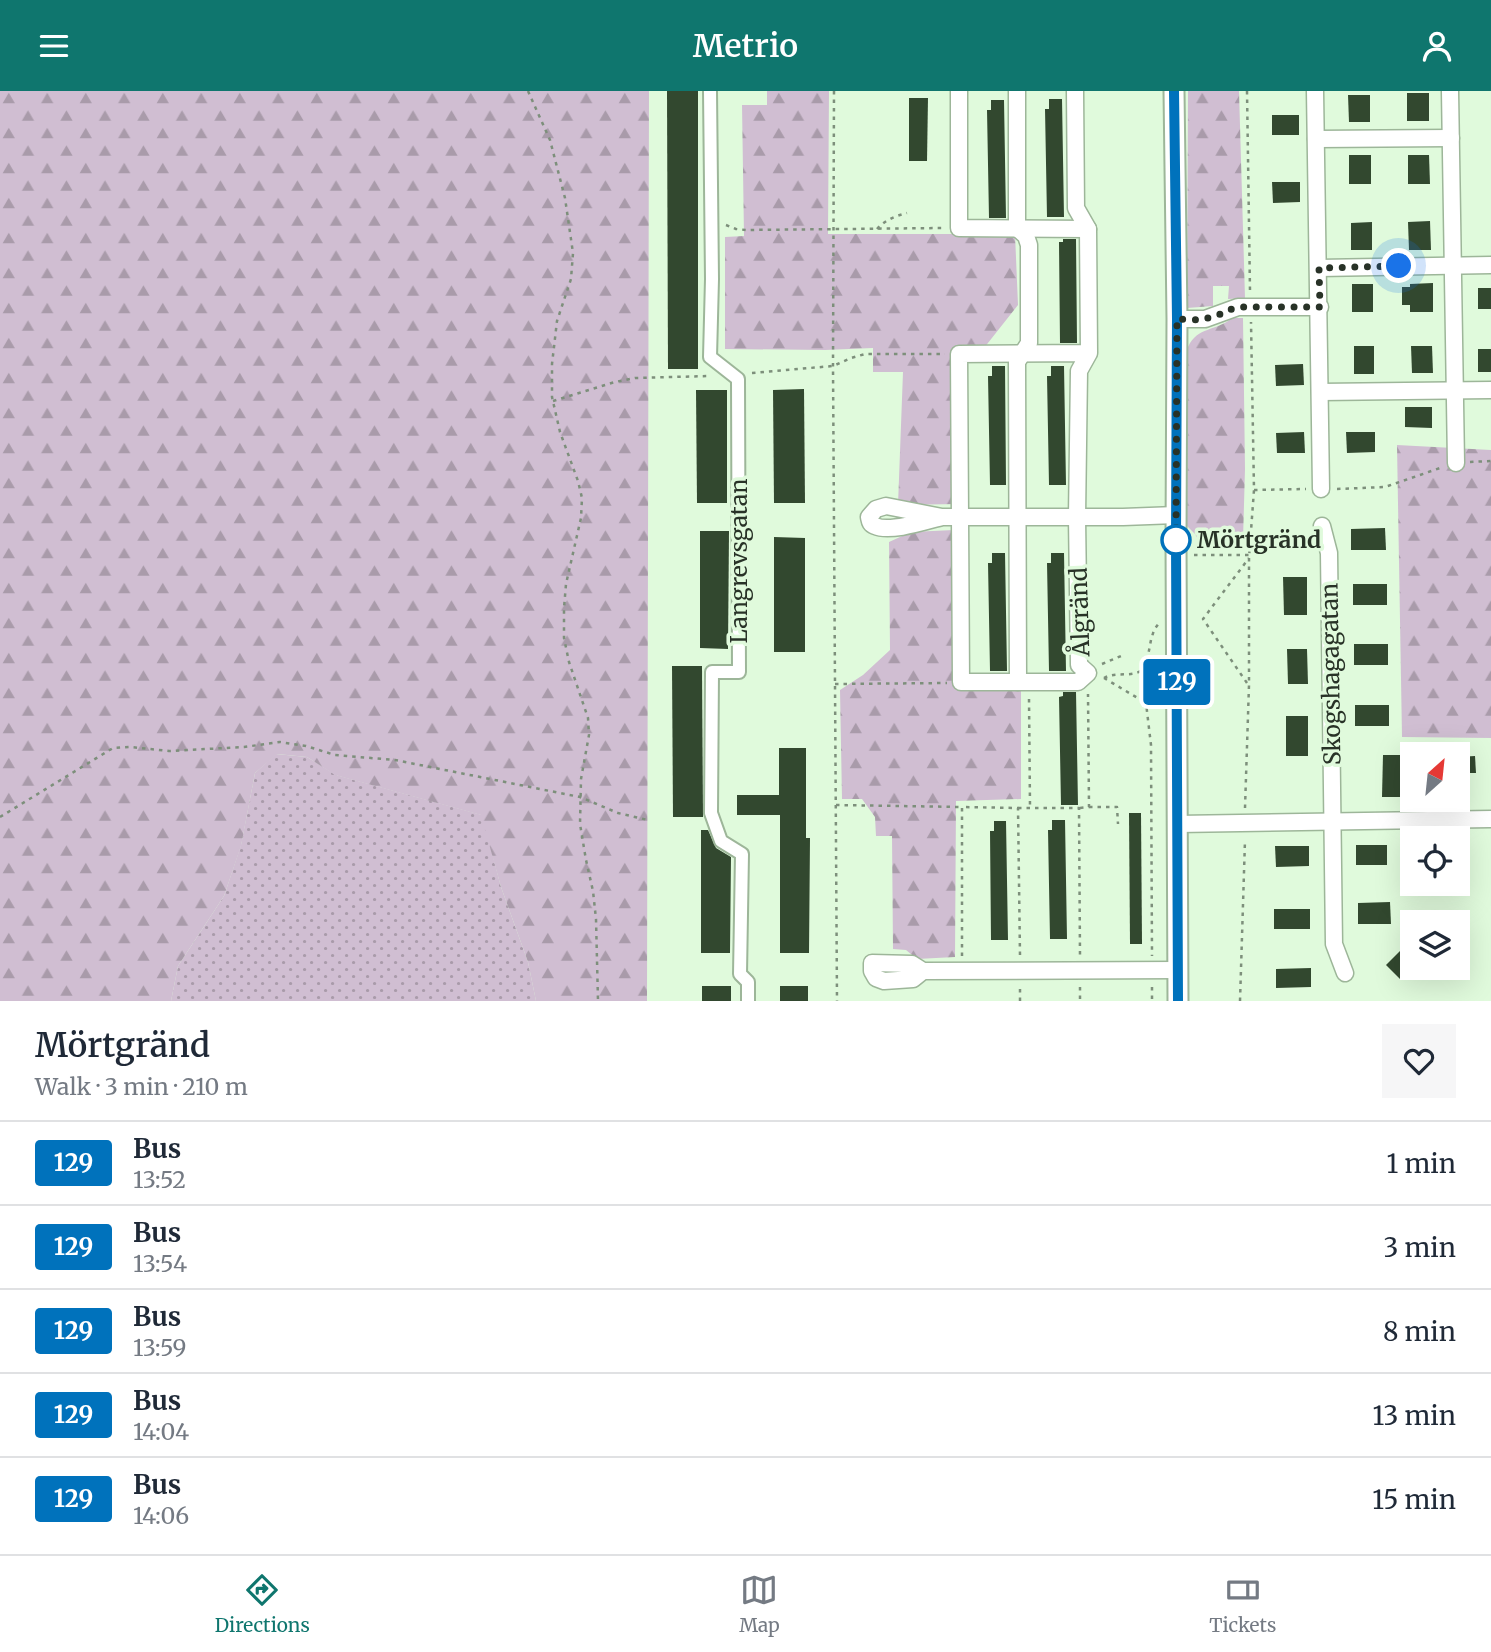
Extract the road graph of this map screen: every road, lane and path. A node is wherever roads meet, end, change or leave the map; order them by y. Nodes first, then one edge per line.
1 (528, 91) edge
2 (710, 91) edge
3 (834, 91) edge
4 (959, 91) edge
5 (1017, 91) edge
6 (1075, 91) edge
7 (1174, 91) edge
8 (1247, 91) edge
9 (1315, 91) edge
10 (1450, 91) edge
11 (1451, 138) junction
12 (1316, 139) junction
13 (906, 213) dead end
14 (711, 216) junction
15 (959, 228) junction
16 (1017, 228) junction
17 (877, 229) junction
18 (1088, 229) junction
19 (834, 230) junction
20 (1453, 265) junction
21 (1491, 265) edge
22 (1319, 268) junction
23 (1250, 307) junction
24 (1320, 307) junction
25 (1177, 319) junction
26 (1088, 353) junction
27 (959, 354) junction
28 (1023, 354) junction
29 (833, 366) junction
30 (732, 374) junction
31 (1491, 390) edge
32 (1320, 391) junction
33 (1455, 391) junction
34 (553, 401) junction
35 (1491, 461) edge
36 (1456, 463) junction
37 (1321, 489) junction
38 (1254, 490) junction
39 (1176, 515) junction
40 (942, 517) dead end
41 (960, 517) junction
42 (1018, 517) junction
43 (1077, 517) junction
44 (1322, 526) dead end
45 (1194, 555) dead end
46 (1249, 557) junction
47 (1195, 619) dead end
48 (1203, 619) junction
49 (1166, 621) dead end
50 (1121, 656) dead end
51 (1146, 666) junction
52 (1088, 673) junction
53 (1104, 678) junction
54 (1024, 682) junction
55 (961, 683) junction
56 (835, 684) junction
57 (1249, 685) junction
58 (1146, 703) junction
59 (580, 797) junction
60 (836, 805) junction
61 (962, 807) junction
62 (1030, 807) junction
63 (1088, 807) junction
64 (1018, 808) junction
65 (1079, 808) junction
66 (0, 817) edge
67 (1491, 819) edge
68 (648, 820) dead end
69 (1333, 822) junction
70 (1245, 823) junction
71 (1118, 824) dead end
72 (1178, 824) junction
73 (1152, 970) junction
74 (1178, 970) junction
75 (923, 971) dead end
76 (962, 971) junction
77 (1020, 971) junction
78 (1080, 971) junction
79 (1345, 973) dead end
80 (598, 1001) edge
81 (748, 1001) edge
82 (837, 1001) edge
83 (1152, 1001) edge
84 (1178, 1001) edge
85 (1240, 1001) edge

1 - 34 path
2 - 14 street
3 - 19 path
4 - 15 street
5 - 16 street
6 - 18 street
7 - 25 street
8 - 23 path
9 - 12 street
10 - 11 street
11 - 12 street
11 - 20 street
12 - 22 street
13 - 17 path
14 - 19 path
14 - 30 street
15 - 16 street
15 - 17 path
16 - 18 street
16 - 28 street
17 - 19 path
18 - 26 street, Ålgränd
19 - 29 path
20 - 21 street
20 - 22 street
20 - 33 street
22 - 24 street
23 - 24 street
23 - 25 street
23 - 38 path
24 - 32 street
25 - 39 street
26 - 28 street
26 - 43 street, Ålgränd
27 - 28 street
27 - 29 path
27 - 41 street
28 - 42 street
29 - 30 path
29 - 56 path
30 - 34 path
30 - 81 street, Langrevsgatan
31 - 33 street
32 - 33 street
32 - 37 street
33 - 36 street
34 - 59 path
35 - 36 path
36 - 37 path
37 - 38 path
38 - 46 path
39 - 43 street
39 - 72 street
40 - 41 street
41 - 42 street
41 - 55 street
42 - 43 street
42 - 54 street
43 - 52 street, Ålgränd
44 - 69 street, Skogshagagatan
45 - 46 path
46 - 48 path
46 - 57 path
47 - 48 path
48 - 57 path
49 - 51 path
50 - 52 path
51 - 53 path
51 - 58 path
52 - 53 path
52 - 54 street, Ålgränd
52 - 63 path
53 - 58 path
54 - 55 street, Ålgränd
54 - 62 path
55 - 56 path
56 - 60 path
57 - 70 path
58 - 73 path
59 - 66 path
59 - 68 path
59 - 80 path
60 - 61 path
60 - 82 path
61 - 64 path
61 - 76 path
62 - 64 path
62 - 65 path
63 - 65 path
63 - 71 path
64 - 77 path
65 - 78 path
67 - 69 street
69 - 70 street
69 - 79 street, Skogshagagatan
70 - 72 street
70 - 85 path
72 - 74 street
73 - 74 street
73 - 78 street
73 - 83 path
74 - 84 street
75 - 76 street
76 - 77 street
77 - 78 street

